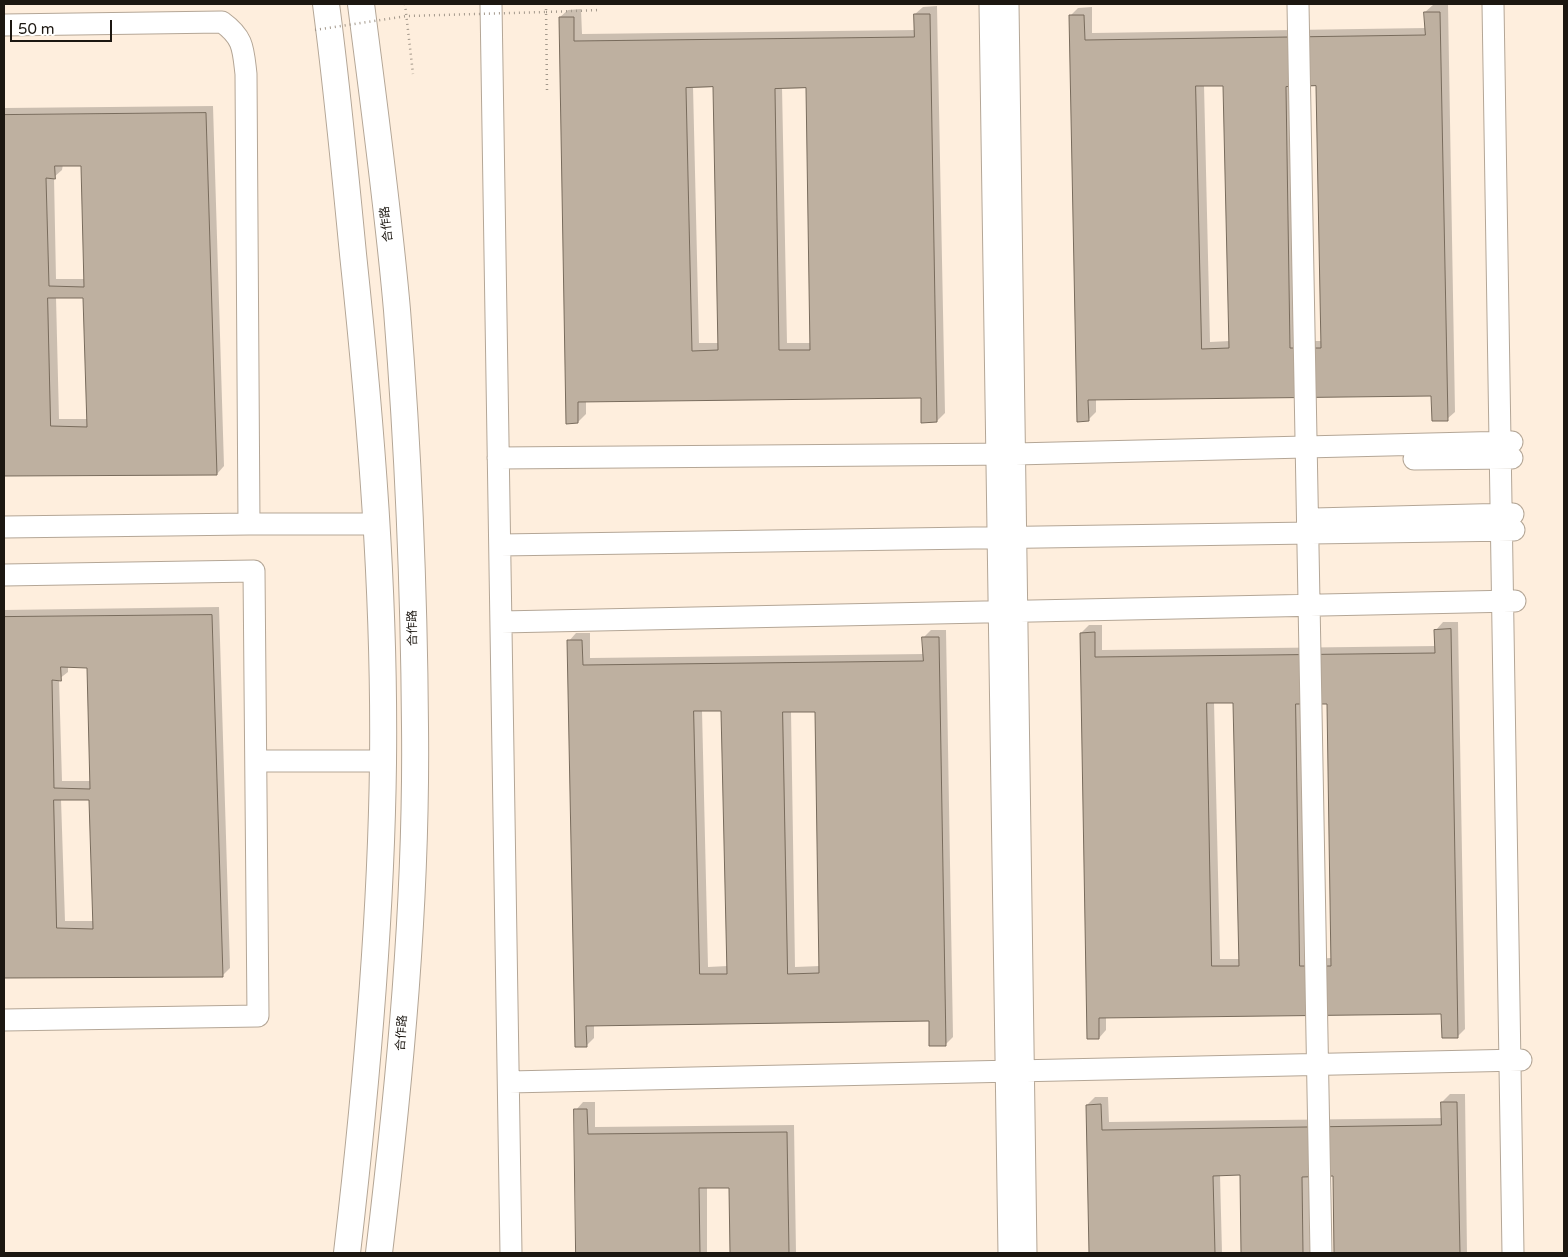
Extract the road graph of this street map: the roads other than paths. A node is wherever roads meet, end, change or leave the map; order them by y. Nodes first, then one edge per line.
1 (326, 4) edge
2 (361, 4) edge
3 (491, 4) edge
4 (506, 4) edge
5 (990, 4) edge
6 (1008, 4) edge
7 (1298, 4) edge
8 (1493, 4) edge
9 (1506, 4) edge
10 (4, 25) edge
11 (1506, 450) junction
12 (1307, 454) junction
13 (1006, 458) junction
14 (506, 464) junction
15 (1507, 522) junction
16 (249, 524) junction
17 (376, 524) junction
18 (1308, 526) junction
19 (4, 527) edge
20 (1007, 531) junction
21 (507, 540) junction
22 (4, 575) edge
23 (1508, 596) junction
24 (1309, 600) junction
25 (1008, 605) junction
26 (508, 615) junction
27 (256, 761) junction
28 (383, 761) junction
29 (4, 1020) edge
30 (1516, 1067) junction
31 (1318, 1071) junction
32 (1015, 1078) junction
33 (516, 1089) junction
34 (347, 1253) edge
35 (379, 1253) edge
36 (511, 1253) edge
37 (525, 1253) edge
38 (1009, 1253) edge
39 (1026, 1253) edge
40 (1322, 1253) edge
41 (1513, 1253) edge
42 (1524, 1253) edge

1 - 17 main road
2 - 35 main road, 合作路
3 - 14 lane
4 - 14 lane
5 - 13 lane
6 - 13 lane
7 - 12 lane
8 - 11 lane
9 - 11 lane
10 - 16 lane
11 - 12 lane
11 - 15 lane
12 - 13 lane
12 - 18 lane
13 - 14 lane
13 - 20 lane
14 - 21 lane
15 - 18 lane
15 - 23 lane
16 - 17 lane
16 - 19 lane
17 - 28 main road
18 - 20 lane
18 - 24 lane
20 - 21 lane
20 - 25 lane
21 - 26 lane
22 - 27 lane
23 - 24 lane
23 - 30 lane
24 - 25 lane
24 - 31 lane
25 - 26 lane
25 - 32 lane
26 - 33 lane
27 - 28 lane
27 - 29 lane
28 - 34 main road
30 - 31 lane
30 - 41 lane
30 - 42 lane
31 - 32 lane
31 - 40 lane
32 - 33 lane
32 - 38 lane
32 - 39 lane
33 - 36 lane
33 - 37 lane

